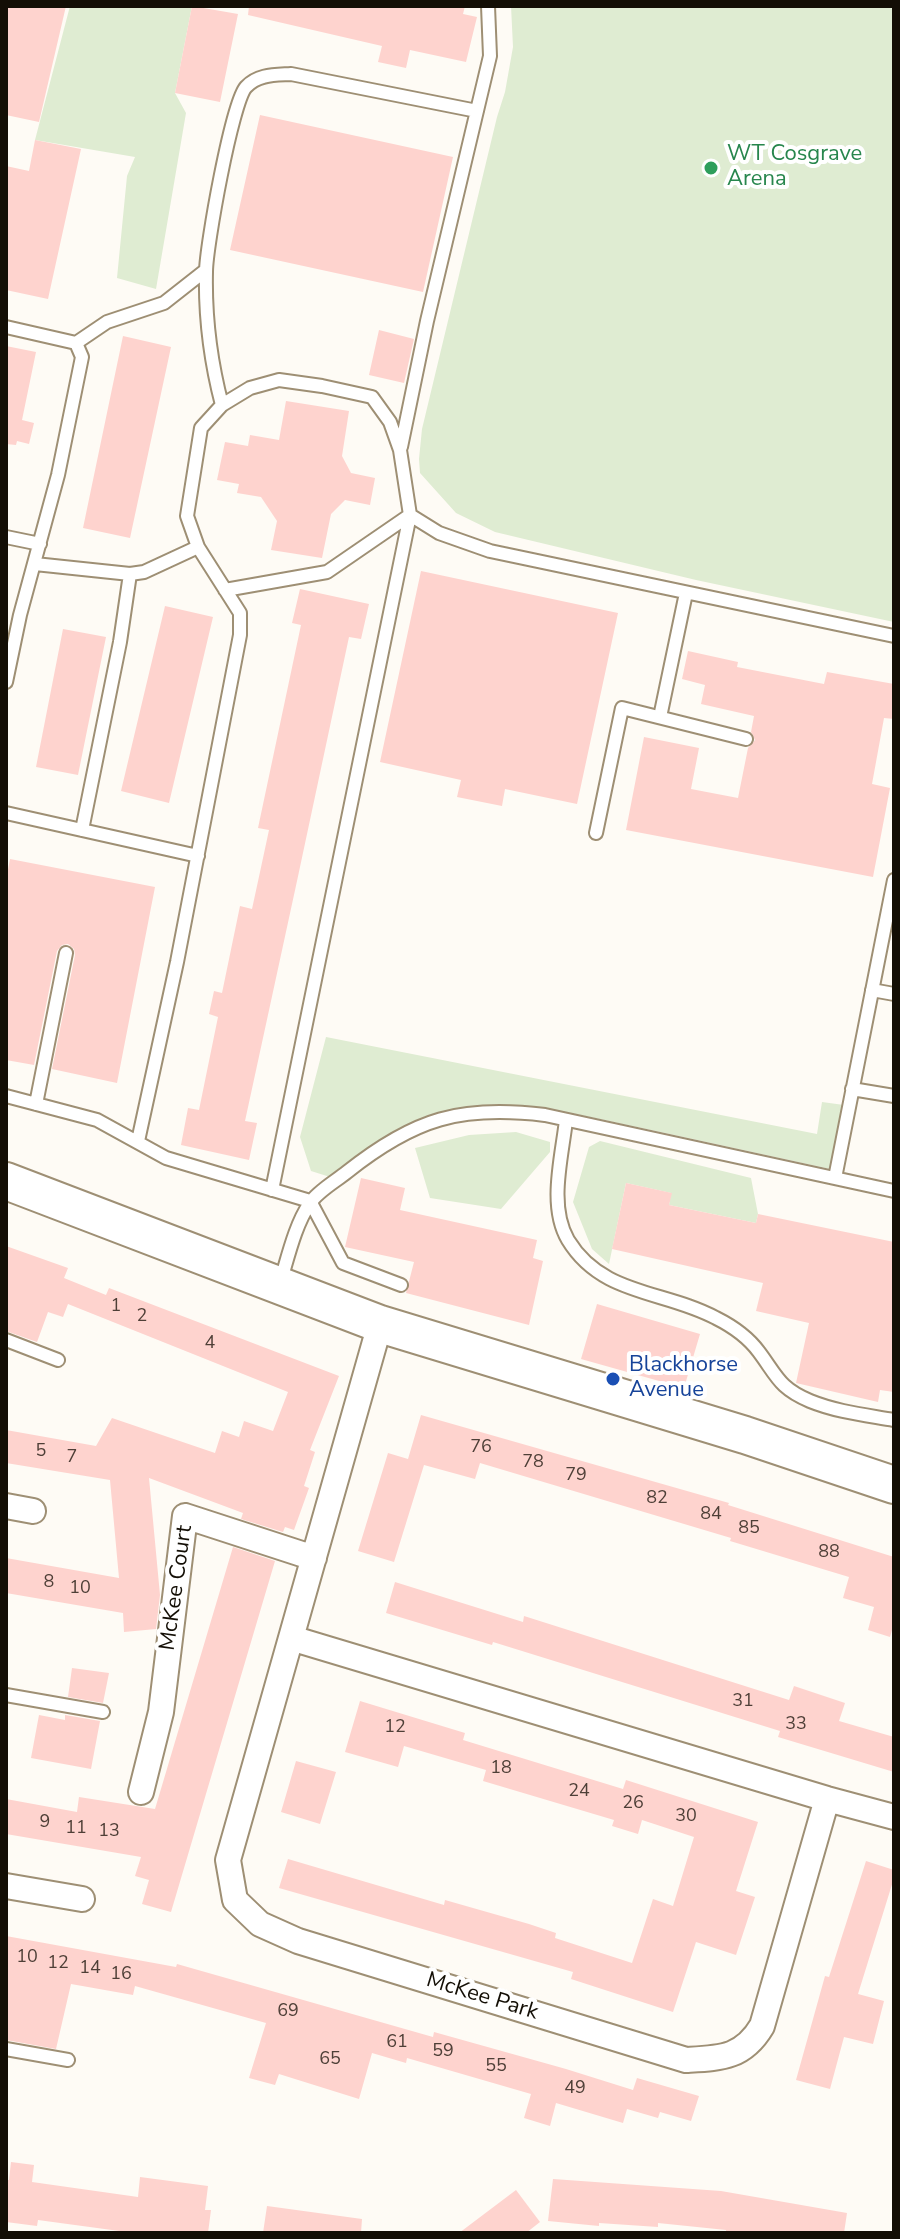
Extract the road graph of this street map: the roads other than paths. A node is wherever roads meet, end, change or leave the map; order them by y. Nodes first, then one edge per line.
1 (488, 6) edge
2 (477, 111) junction
3 (206, 270) junction
4 (6, 327) edge
5 (76, 343) junction
6 (222, 405) junction
7 (400, 450) junction
8 (410, 515) junction
9 (6, 537) edge
10 (40, 544) junction
11 (198, 547) junction
12 (35, 564) junction
13 (130, 574) junction
14 (225, 590) junction
15 (686, 593) junction
16 (894, 636) edge
17 (6, 682) edge
18 (660, 717) junction
19 (746, 739) dead end
20 (6, 813) edge
21 (82, 830) junction
22 (596, 833) dead end
23 (198, 856) junction
24 (894, 880) edge
25 (66, 953) dead end
26 (872, 990) junction
27 (894, 994) edge
28 (852, 1089) junction
29 (6, 1096) edge
30 (894, 1096) edge
31 (36, 1104) junction
32 (566, 1120) junction
33 (138, 1141) junction
34 (835, 1178) junction
35 (6, 1181) edge
36 (272, 1190) junction
37 (894, 1191) edge
38 (310, 1201) junction
39 (279, 1285) junction
40 (401, 1285) dead end
41 (380, 1324) junction
42 (6, 1340) edge
43 (58, 1360) dead end
44 (894, 1420) edge
45 (894, 1485) edge
46 (6, 1506) edge
47 (33, 1511) dead end
48 (314, 1558) junction
49 (291, 1638) junction
50 (6, 1695) edge
51 (103, 1712) dead end
52 (141, 1792) dead end
53 (827, 1799) junction
54 (894, 1817) edge
55 (6, 1886) edge
56 (82, 1899) dead end
57 (6, 2049) edge
58 (68, 2060) dead end

1 - 2 lane
2 - 3 lane
2 - 7 lane
3 - 5 lane
3 - 6 lane
4 - 5 lane
5 - 10 lane
6 - 7 lane
6 - 11 lane
7 - 8 lane
8 - 14 lane
8 - 15 lane
8 - 36 lane
9 - 10 lane
10 - 12 lane
11 - 13 lane
11 - 14 lane
12 - 13 lane
12 - 17 lane
13 - 21 lane
14 - 23 lane
15 - 16 lane
15 - 18 lane
18 - 19 lane
18 - 22 lane
20 - 21 lane
21 - 23 lane
23 - 33 lane
24 - 26 lane
25 - 31 lane
26 - 27 lane
26 - 28 lane
28 - 30 lane
28 - 34 lane
29 - 31 lane
31 - 33 lane
32 - 34 lane
32 - 38 lane
32 - 44 lane
33 - 36 lane
34 - 37 lane
35 - 39 main road
36 - 38 lane
38 - 39 lane
38 - 40 lane
39 - 41 main road
41 - 45 main road
41 - 48 street, McKee Park
42 - 43 lane
46 - 47 street
48 - 49 street, McKee Park
48 - 52 street, McKee Court
49 - 53 street
49 - 53 street, McKee Park
50 - 51 lane
53 - 54 street
55 - 56 street
57 - 58 lane

